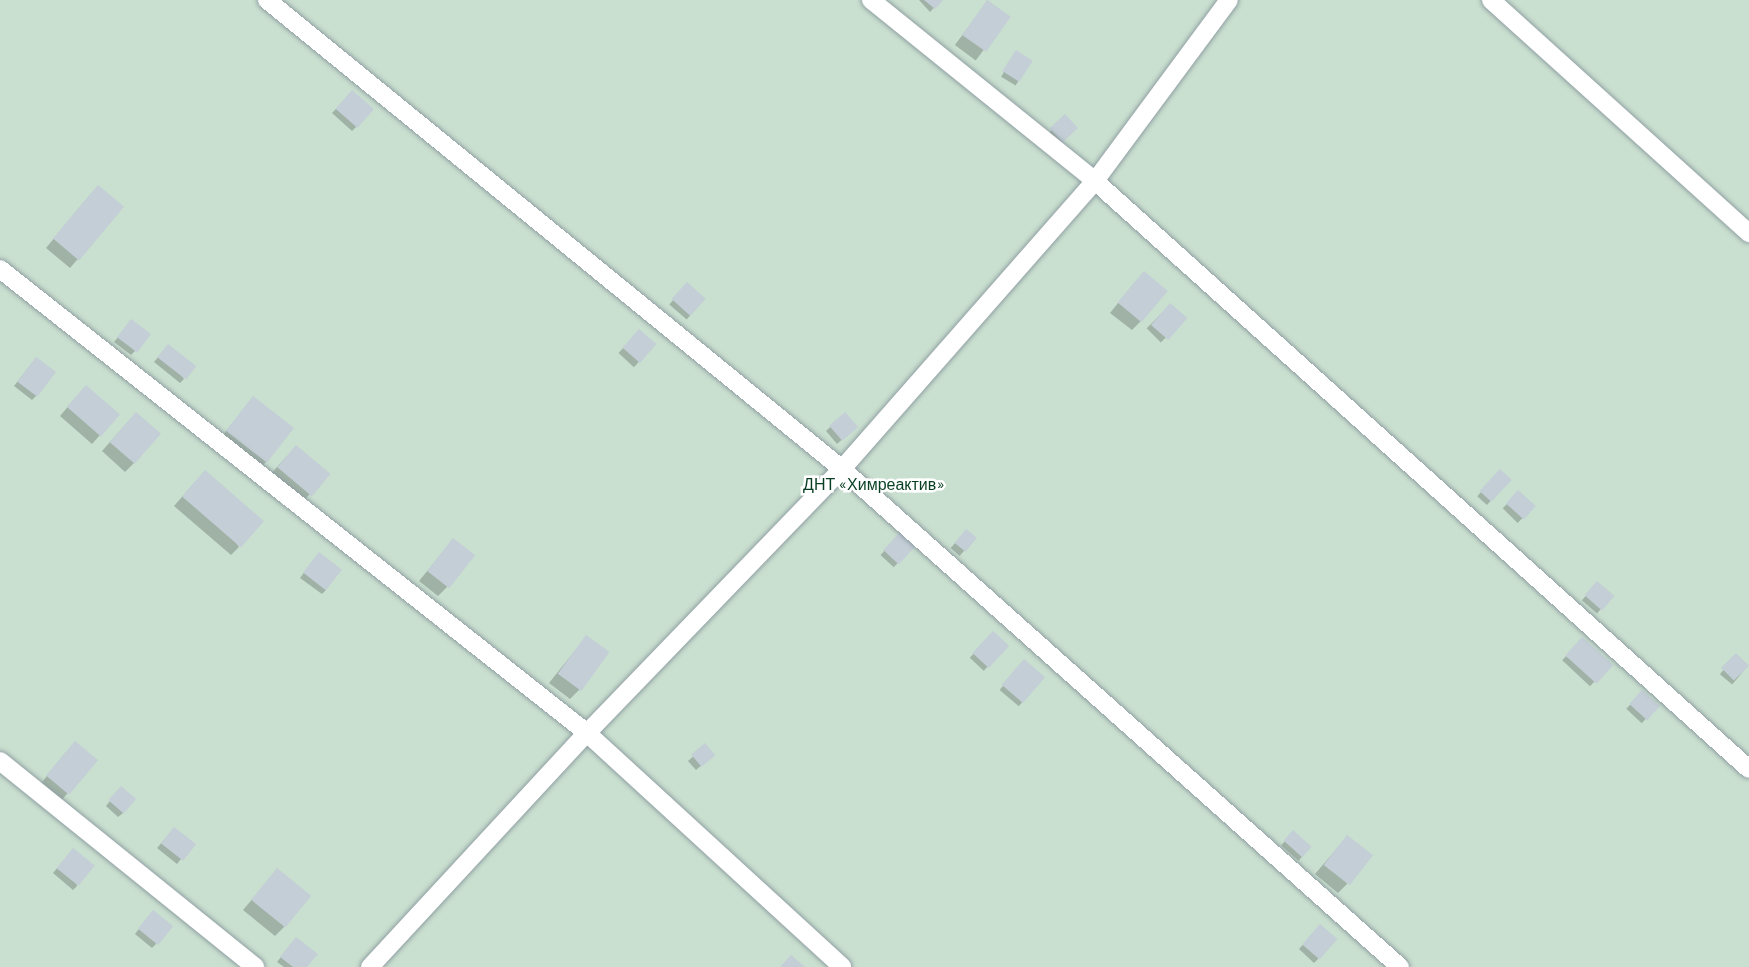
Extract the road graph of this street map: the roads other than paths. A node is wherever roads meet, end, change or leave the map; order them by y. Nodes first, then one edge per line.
1 (267, 0) edge
2 (871, 0) edge
3 (1229, 0) edge
4 (1491, 0) edge
5 (1095, 182) junction
6 (1749, 233) edge
7 (0, 269) edge
8 (842, 469) junction
9 (587, 733) junction
10 (0, 761) edge
11 (1749, 769) edge
12 (255, 967) edge
13 (370, 967) edge
14 (842, 967) edge
15 (1400, 967) edge

1 - 8 lane
2 - 5 lane
3 - 5 lane
4 - 6 lane
5 - 8 lane
5 - 11 lane
7 - 9 lane
8 - 9 lane
8 - 15 lane
9 - 13 lane
9 - 14 lane
10 - 12 lane

